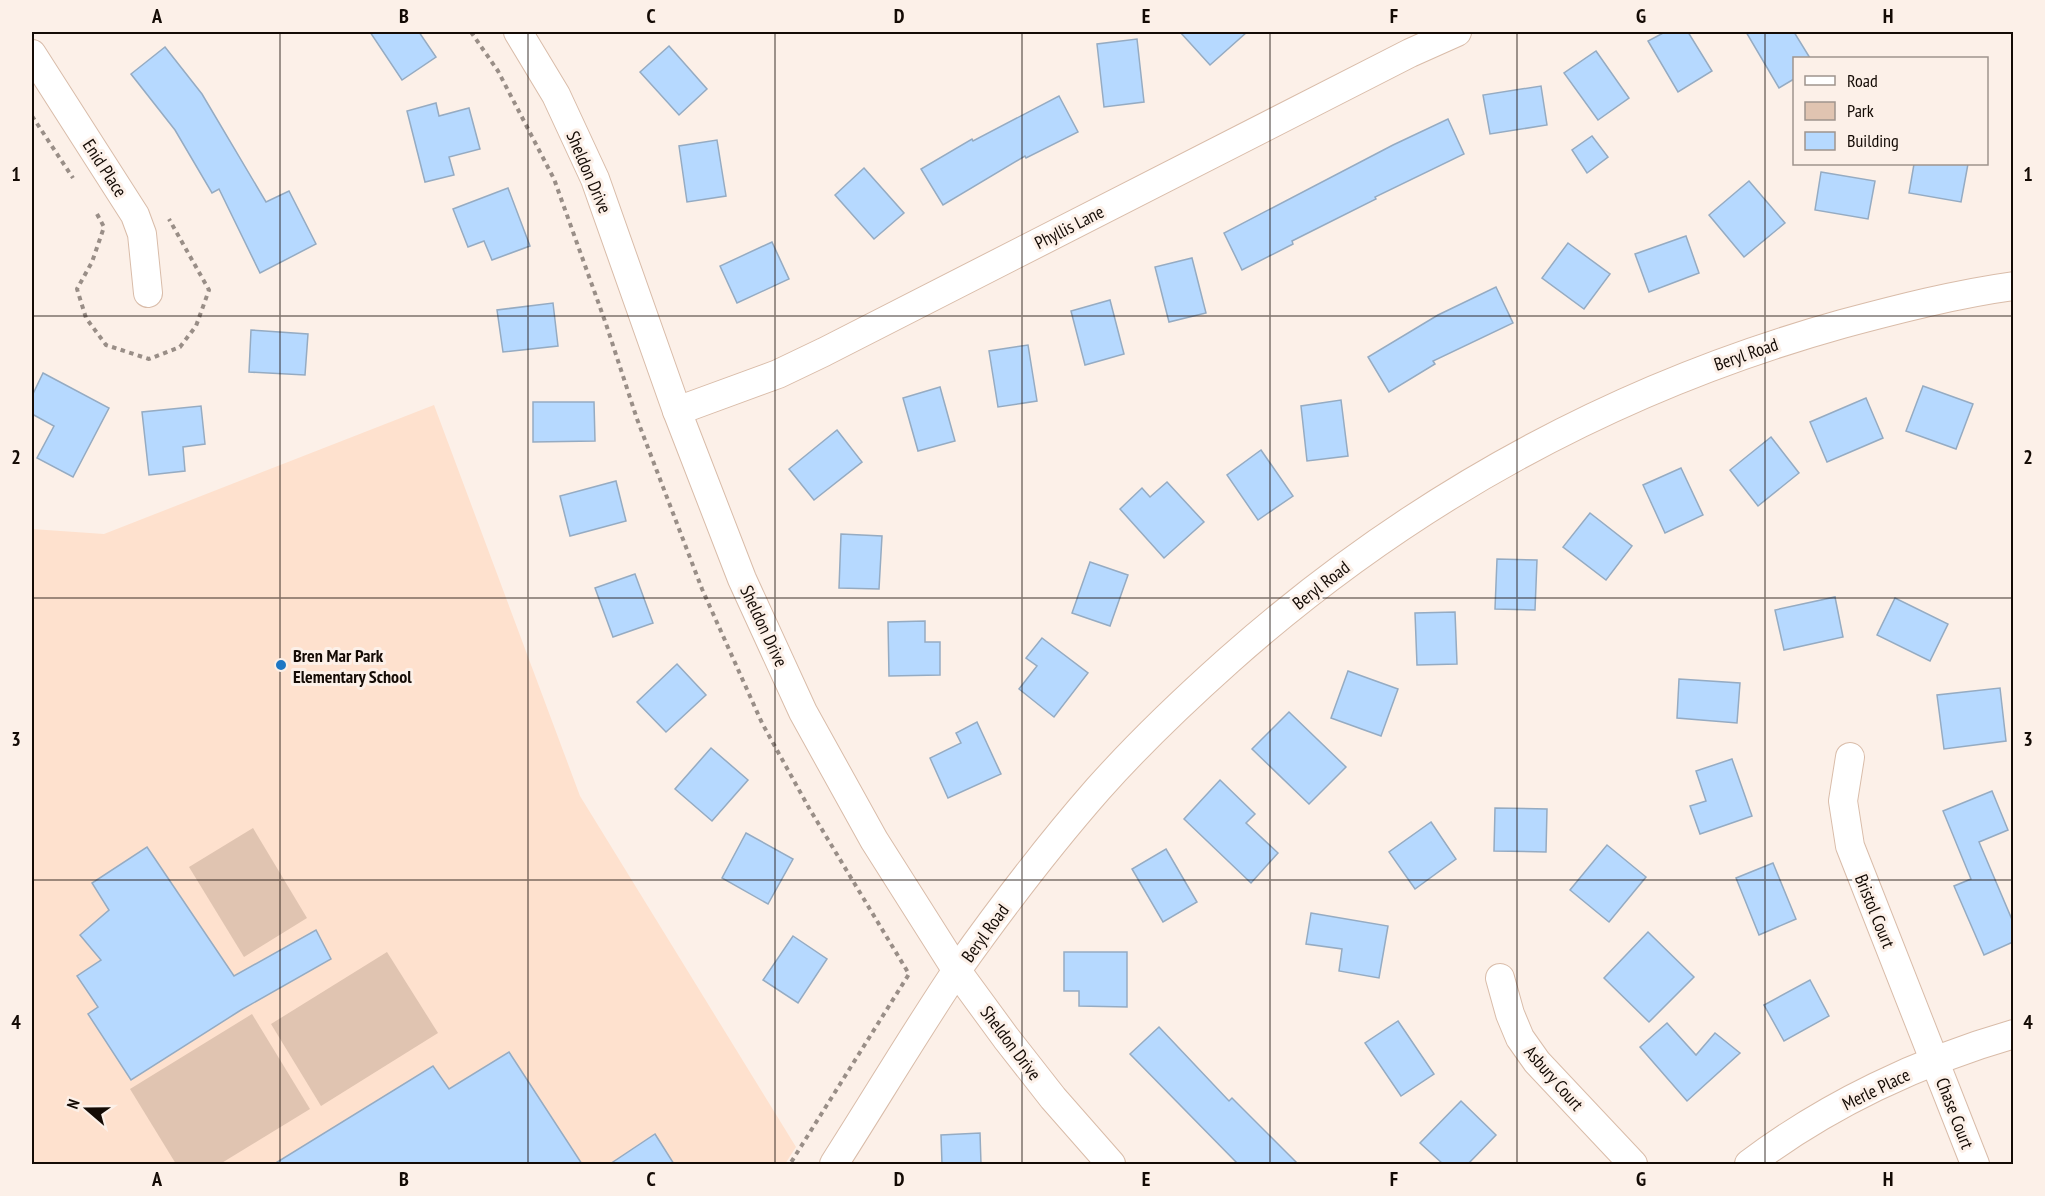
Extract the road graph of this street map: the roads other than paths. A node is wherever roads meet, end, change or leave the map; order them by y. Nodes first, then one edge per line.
1 (518, 32) edge
2 (1457, 32) edge
3 (32, 54) edge
4 (2013, 286) edge
5 (148, 293) dead end
6 (677, 411) junction
7 (1850, 757) dead end
8 (957, 971) junction
9 (1500, 978) dead end
10 (2013, 1034) edge
11 (1935, 1061) junction
12 (834, 1164) edge
13 (1112, 1164) edge
14 (1633, 1164) edge
15 (1749, 1164) edge
16 (1975, 1164) edge

1 - 6 street, Sheldon Drive
2 - 6 street, Phyllis Lane
3 - 5 street, Enid Place
4 - 8 street, Beryl Road
6 - 8 street, Sheldon Drive
7 - 11 street, Bristol Court
8 - 12 street, Beryl Road
8 - 13 street, Sheldon Drive
9 - 14 street, Asbury Court
10 - 11 street, Merle Place
11 - 15 street, Merle Place
11 - 16 street, Chase Court

